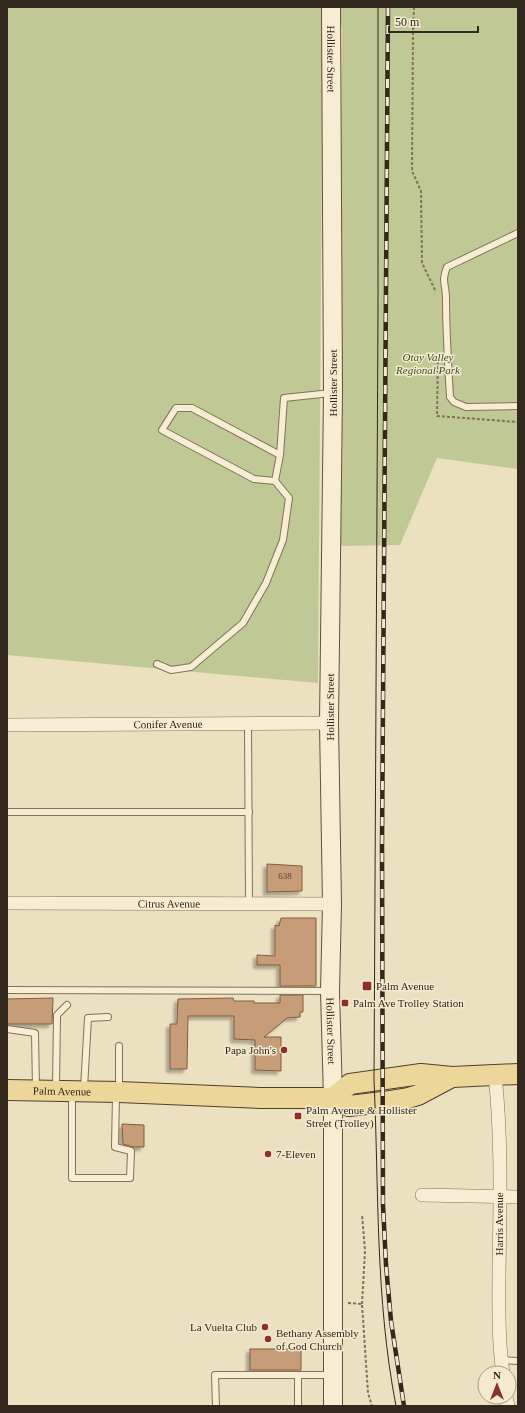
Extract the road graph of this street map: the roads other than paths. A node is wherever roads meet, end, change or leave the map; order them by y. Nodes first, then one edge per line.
1 (331, 7) edge
2 (518, 232) edge
3 (333, 392) junction
4 (518, 406) edge
5 (280, 455) junction
6 (275, 480) junction
7 (157, 664) dead end
8 (329, 723) junction
9 (248, 724) junction
10 (7, 725) edge
11 (7, 812) edge
12 (249, 812) junction
13 (7, 903) edge
14 (249, 904) junction
15 (332, 904) junction
16 (7, 990) edge
17 (330, 991) junction
18 (67, 1005) dead end
19 (108, 1017) dead end
20 (7, 1029) edge
21 (119, 1046) dead end
22 (518, 1074) edge
23 (495, 1075) junction
24 (7, 1090) edge
25 (36, 1090) junction
26 (71, 1091) junction
27 (117, 1092) junction
28 (333, 1098) junction
29 (422, 1195) dead end
30 (500, 1197) junction
31 (518, 1197) edge
32 (518, 1362) edge
33 (502, 1365) edge
34 (508, 1365) edge
35 (298, 1375) junction
36 (333, 1375) junction
37 (216, 1406) edge
38 (298, 1406) edge
39 (333, 1406) edge

1 - 3 main road, Hollister Street
2 - 4 lane
3 - 5 lane
3 - 8 main road, Hollister Street
5 - 6 lane
5 - 6 lane
6 - 7 lane
8 - 9 street, Conifer Avenue
8 - 15 main road, Hollister Street
9 - 10 street, Conifer Avenue
9 - 12 lane
11 - 12 lane
12 - 14 lane
13 - 14 street, Citrus Avenue
14 - 15 street, Citrus Avenue
15 - 17 main road, Hollister Street
16 - 17 lane
17 - 28 main road, Hollister Street
18 - 26 lane
19 - 26 lane
20 - 25 lane
21 - 27 lane
22 - 23 main road
23 - 28 main road
23 - 30 street, Harris Avenue
24 - 25 main road, Palm Avenue
25 - 26 main road, Palm Avenue
26 - 27 main road, Palm Avenue
26 - 27 lane
27 - 28 main road, Palm Avenue
28 - 36 main road, Hollister Street
29 - 30 street
30 - 31 street
30 - 33 street, Harris Avenue
32 - 34 lane
35 - 36 lane
35 - 37 lane
35 - 38 lane
36 - 39 main road, Hollister Street

